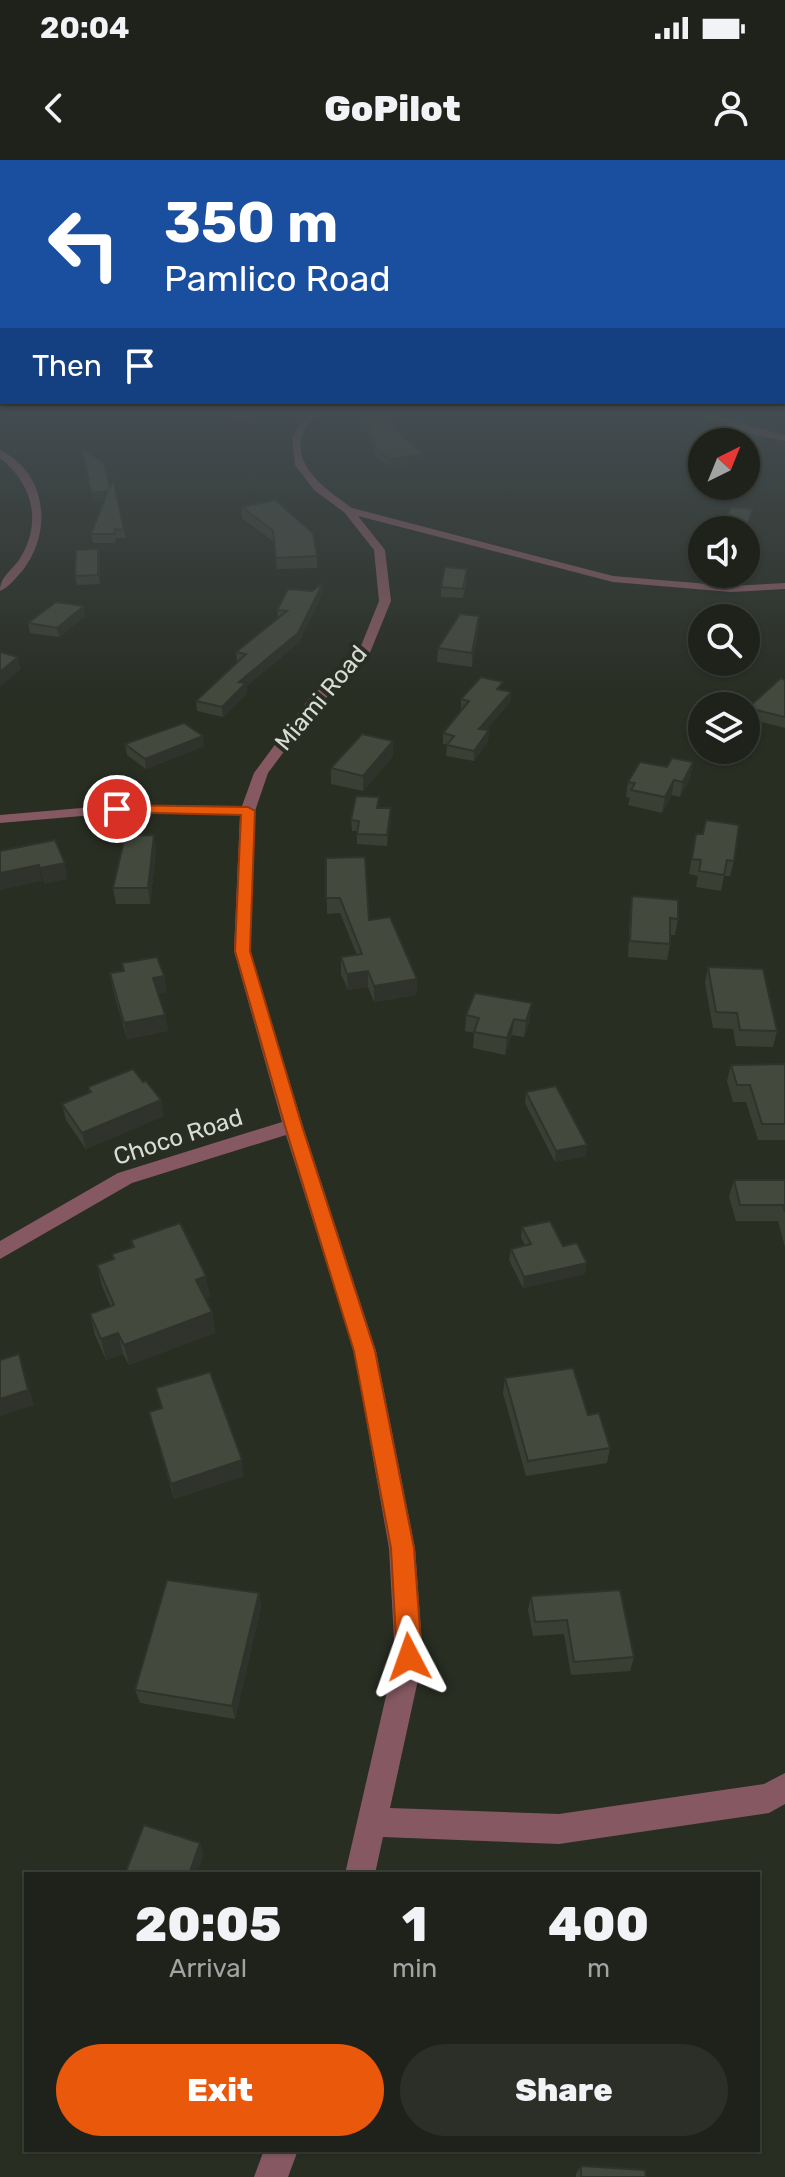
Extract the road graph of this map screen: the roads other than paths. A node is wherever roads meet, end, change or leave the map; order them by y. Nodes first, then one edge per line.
1 (36, 508) edge
2 (345, 508) edge
3 (348, 510) junction
4 (785, 586) edge
5 (0, 588) edge
6 (248, 811) junction
7 (0, 819) edge
8 (293, 1126) junction
9 (0, 1251) edge
10 (785, 1787) edge
11 (373, 1822) junction
12 (360, 1872) edge
13 (280, 2152) edge
14 (271, 2177) edge

1 - 5 street
2 - 3 street
3 - 4 street
3 - 6 street, Miami Road
6 - 7 street
6 - 8 street, Miami Road
8 - 9 street, Choco Road
8 - 11 street, Miami Road
10 - 11 street
11 - 12 street, Miami Road
13 - 14 street

